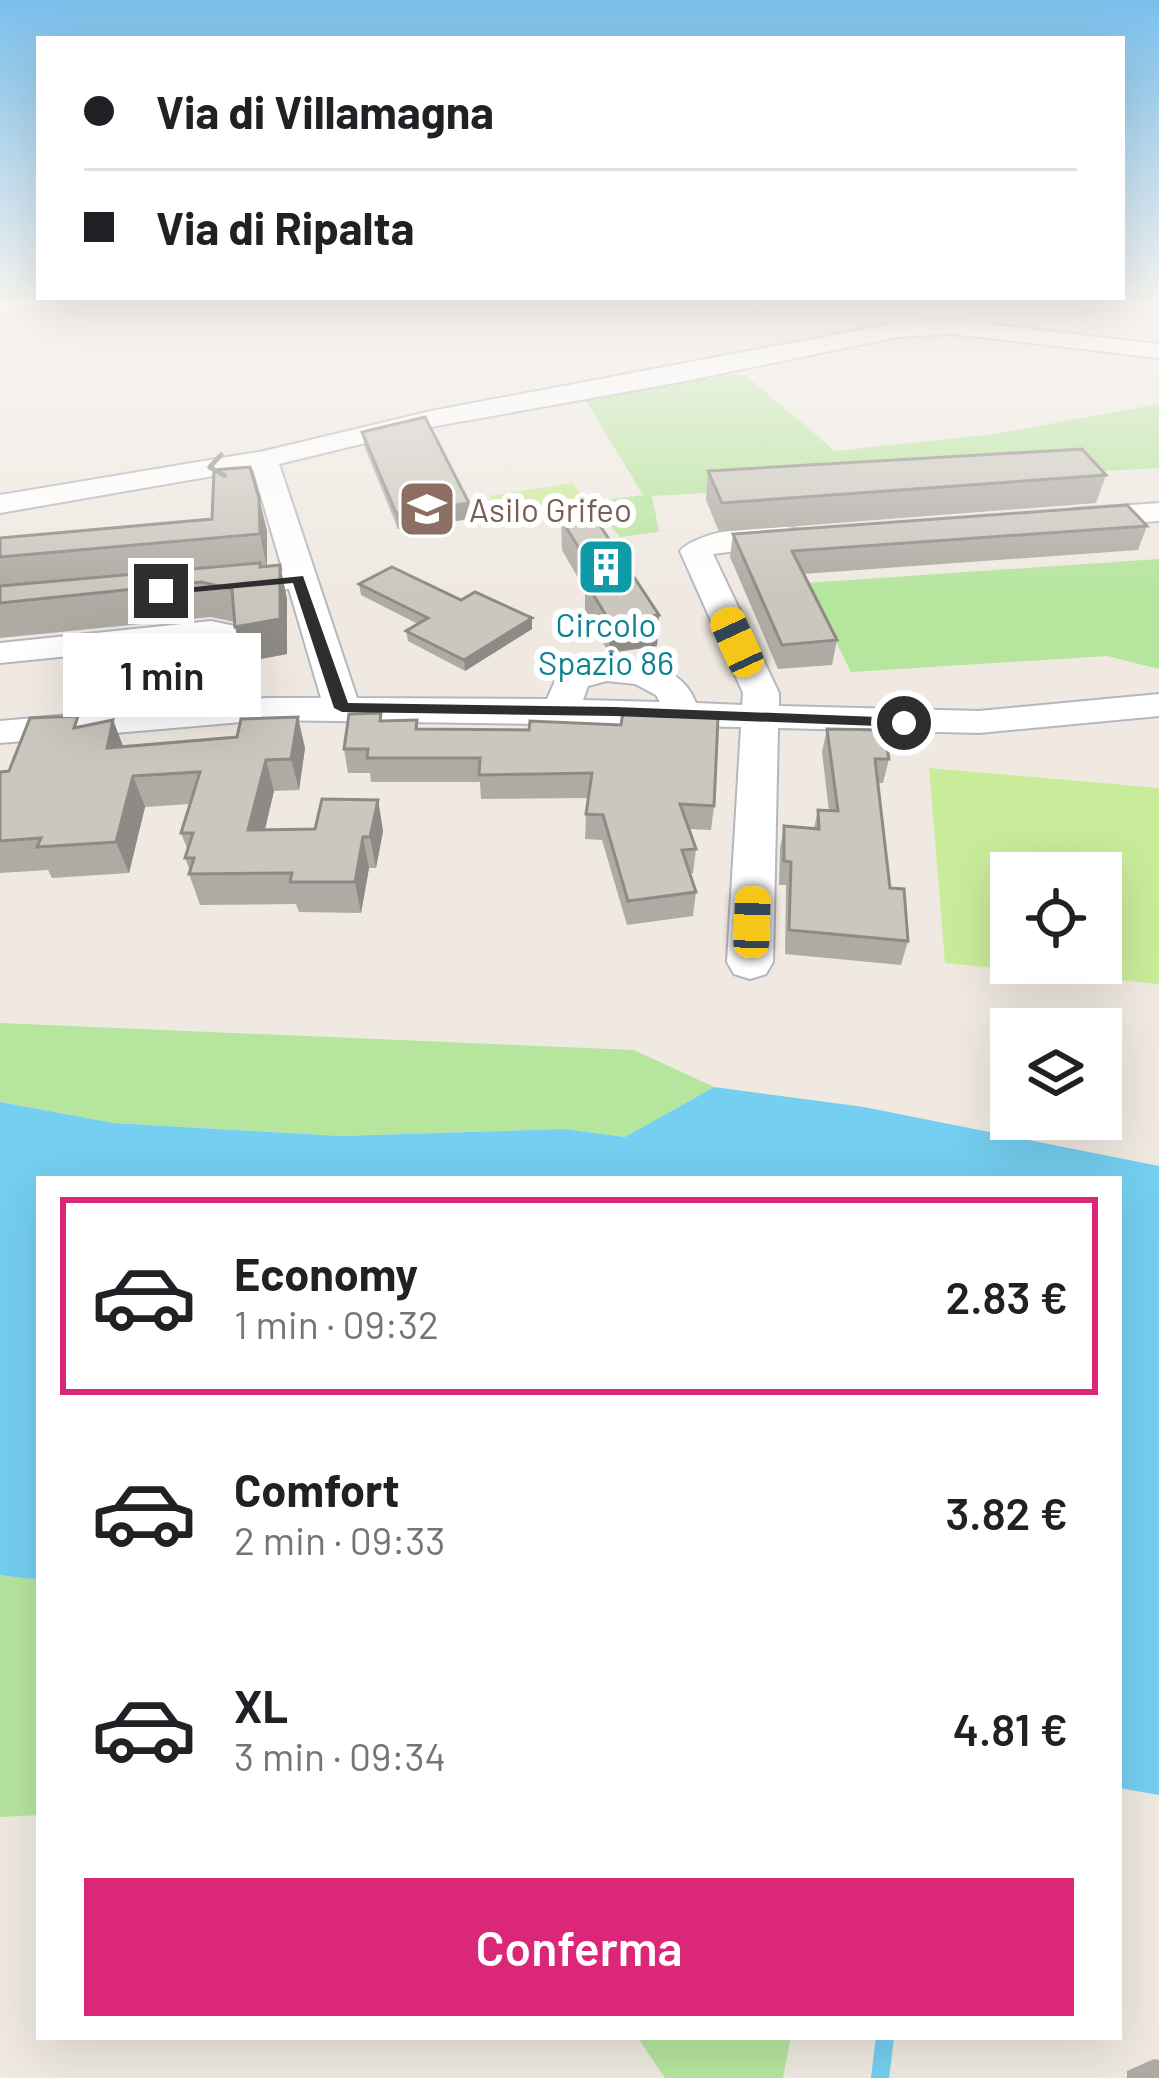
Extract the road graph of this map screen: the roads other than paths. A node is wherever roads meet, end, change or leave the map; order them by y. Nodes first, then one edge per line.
1 (549, 398) edge
2 (264, 459) junction
3 (0, 504) edge
4 (1159, 512) edge
5 (1048, 520) edge
6 (833, 533) edge
7 (298, 579) junction
8 (198, 587) edge
9 (0, 652) edge
10 (226, 656) dead end
11 (1159, 705) edge
12 (342, 708) junction
13 (759, 718) junction
14 (0, 732) edge
15 (750, 962) dead end

1 - 2 street
2 -> 3 street
2 - 7 street
4 - 5 street
6 - 13 street
7 - 8 street
7 - 12 street
9 - 10 street
11 - 13 street
12 - 13 street
12 - 14 street
13 - 15 street

